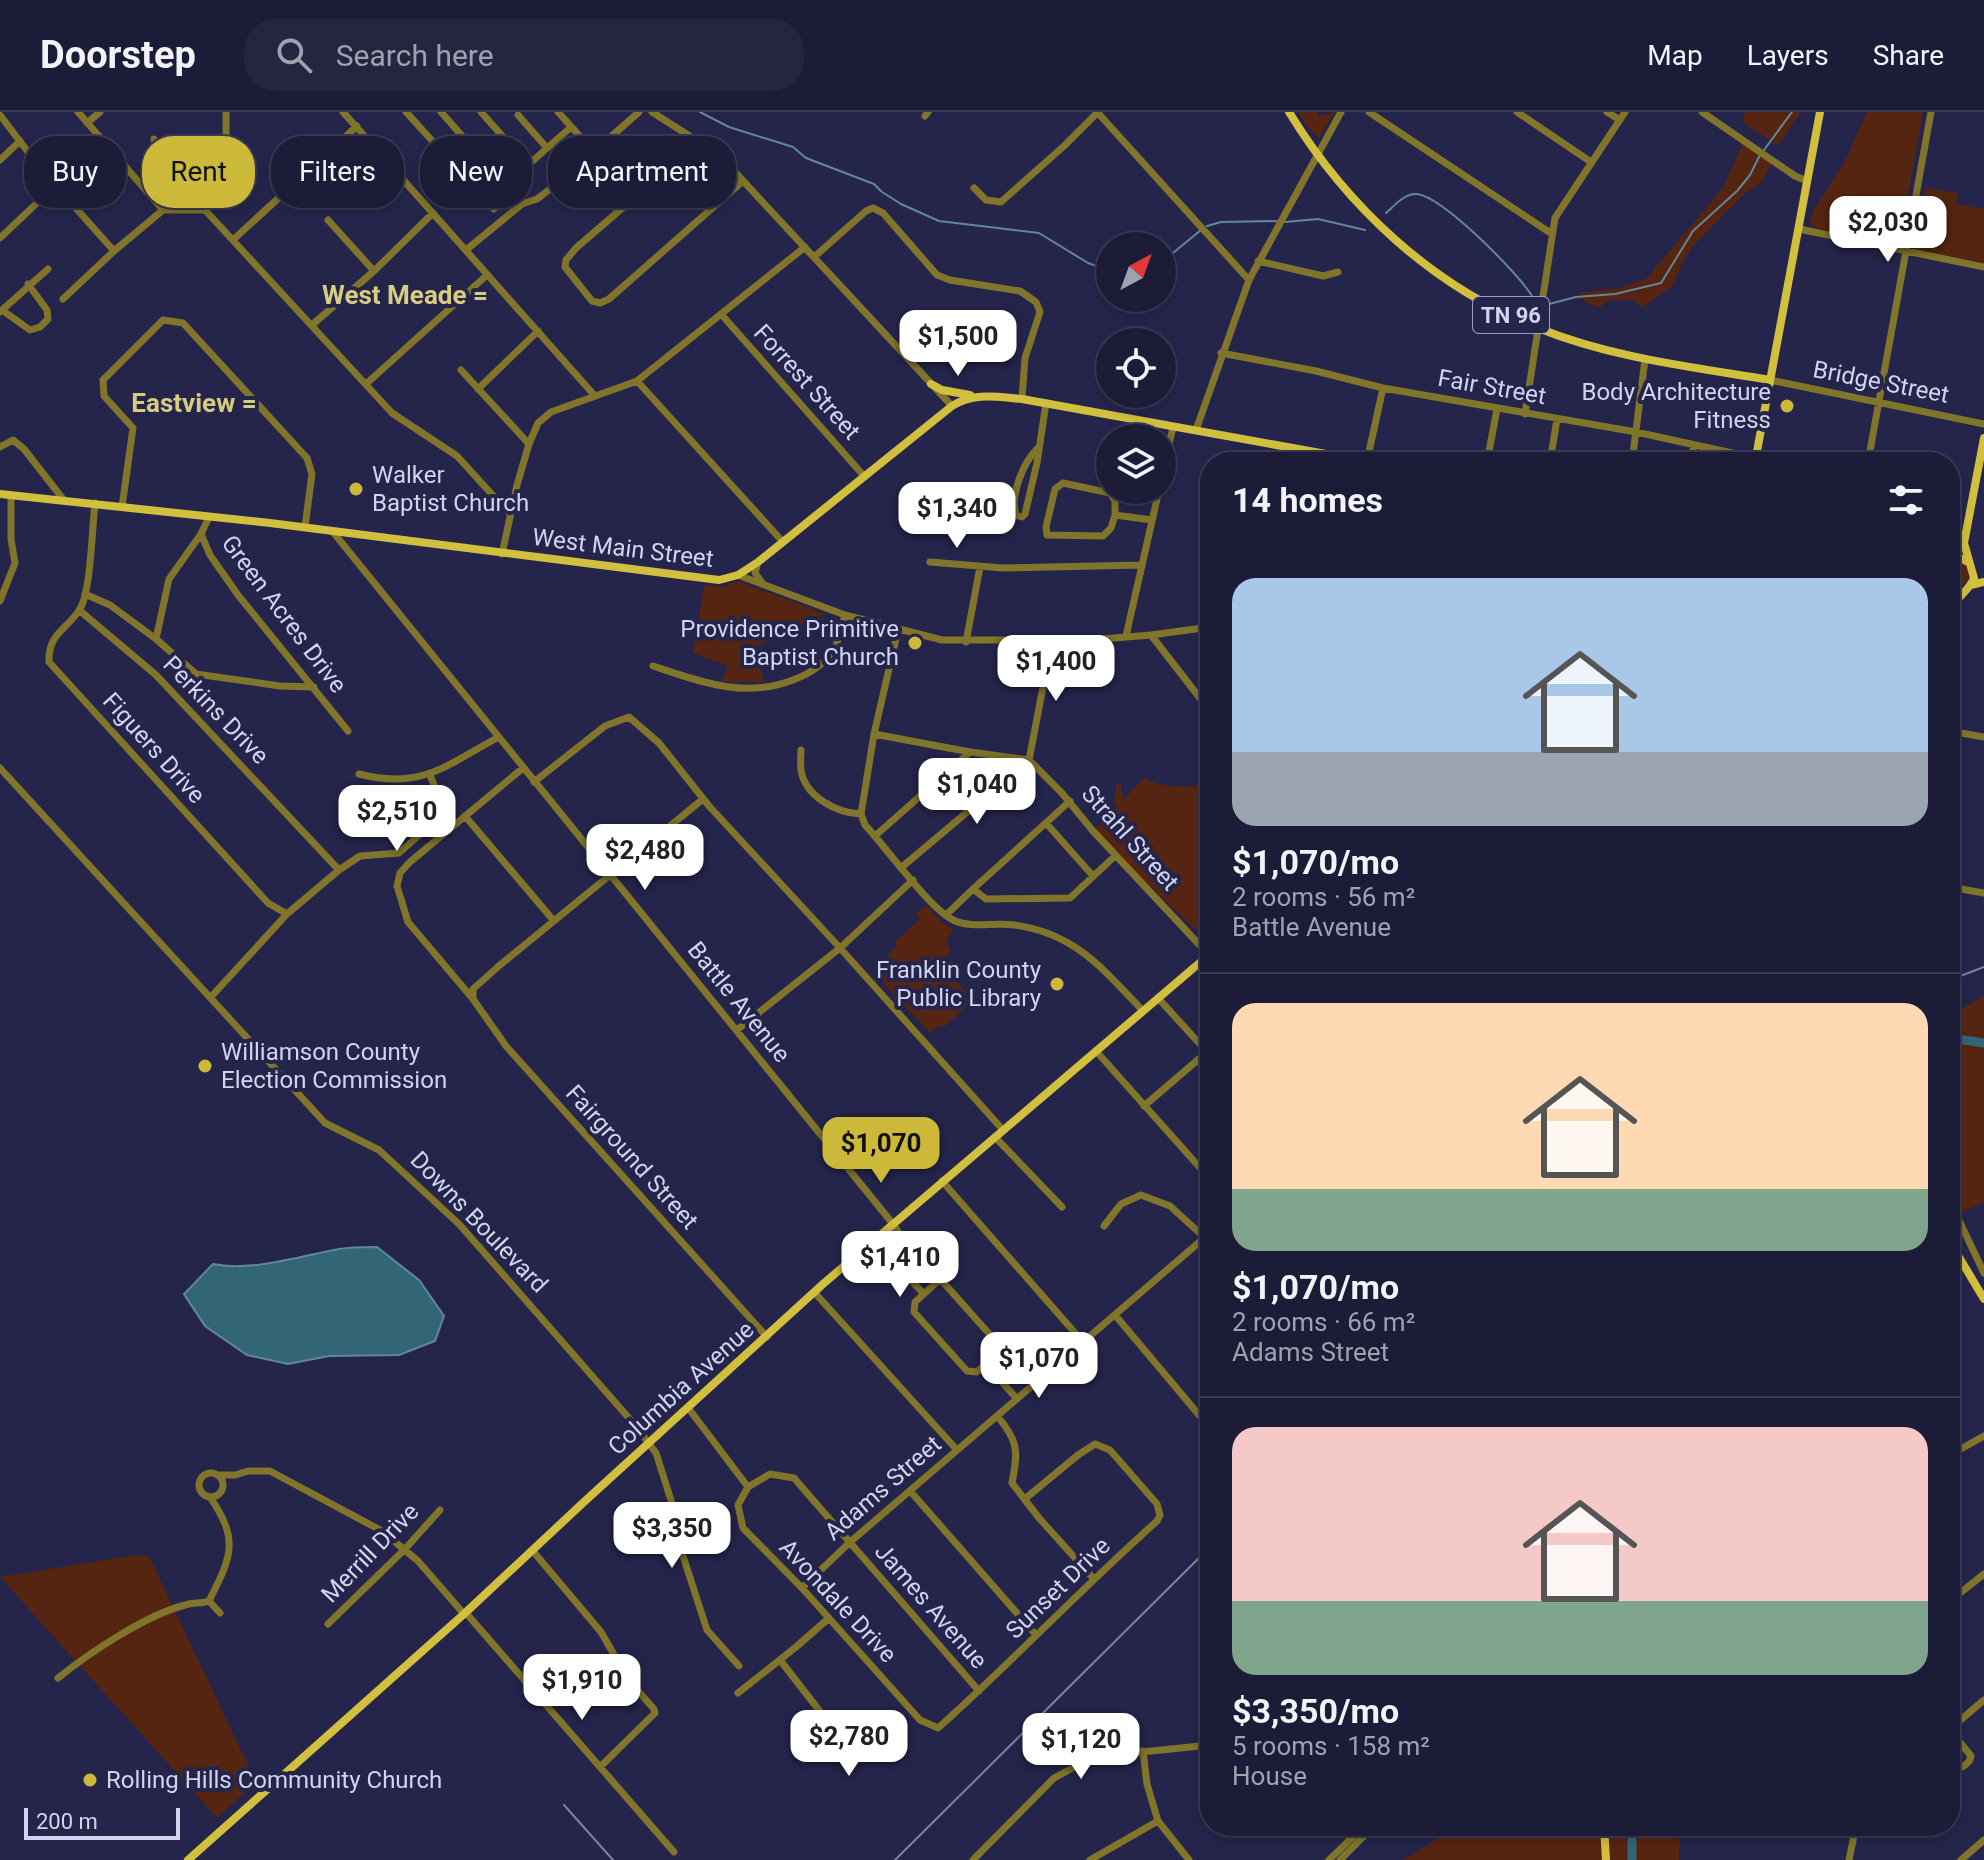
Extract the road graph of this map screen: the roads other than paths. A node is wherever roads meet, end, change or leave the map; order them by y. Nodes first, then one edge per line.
1 (78, 112) edge
2 (100, 112) edge
3 (226, 112) edge
4 (343, 112) edge
5 (406, 112) edge
6 (456, 112) edge
7 (481, 112) edge
8 (558, 112) edge
9 (639, 112) edge
10 (1097, 112) edge
11 (1289, 112) edge
12 (1341, 112) edge
13 (1369, 112) edge
14 (1517, 112) edge
15 (1607, 112) edge
16 (1625, 112) edge
17 (1702, 112) edge
18 (1820, 112) edge
19 (1931, 112) edge
20 (657, 113) edge
21 (0, 115) edge
22 (518, 115) dead end
23 (444, 116) edge
24 (1620, 120) junction
25 (87, 123) junction
26 (357, 126) junction
27 (571, 127) junction
28 (226, 136) edge
29 (428, 136) edge
30 (462, 136) edge
31 (502, 136) edge
32 (579, 136) edge
33 (612, 136) edge
34 (690, 136) edge
35 (20, 141) junction
36 (24, 146) edge
37 (547, 148) junction
38 (1317, 155) junction
39 (0, 160) edge
40 (532, 161) edge
41 (1591, 162) junction
42 (736, 174) edge
43 (743, 181) junction
44 (1807, 181) junction
45 (736, 187) edge
46 (974, 188) dead end
47 (32, 208) edge
48 (76, 208) edge
49 (517, 208) edge
50 (622, 208) edge
51 (712, 208) edge
52 (163, 210) junction
53 (433, 213) junction
54 (328, 220) dead end
55 (1799, 229) junction
56 (1552, 234) junction
57 (0, 238) edge
58 (234, 239) junction
59 (805, 247) junction
60 (466, 250) junction
61 (114, 251) junction
62 (1905, 252) junction
63 (814, 257) junction
64 (1258, 261) junction
65 (1984, 267) edge
66 (48, 269) dead end
67 (374, 271) junction
68 (1338, 272) dead end
69 (487, 275) junction
70 (1249, 280) junction
71 (28, 284) junction
72 (63, 299) dead end
73 (1, 311) edge
74 (721, 314) junction
75 (312, 325) junction
76 (1538, 328) junction
77 (538, 331) junction
78 (1221, 353) junction
79 (1645, 359) junction
80 (461, 370) dead end
81 (1770, 380) junction
82 (637, 381) junction
83 (366, 384) junction
84 (931, 384) junction
85 (1383, 388) junction
86 (478, 389) junction
87 (979, 395) junction
88 (595, 396) junction
89 (1022, 399) junction
90 (1046, 403) junction
91 (1879, 403) junction
92 (952, 406) junction
93 (1497, 409) junction
94 (1525, 414) junction
95 (1557, 419) junction
96 (1157, 424) edge
97 (1984, 424) edge
98 (1176, 427) edge
99 (1196, 430) junction
100 (1636, 432) junction
101 (1984, 438) edge
102 (529, 444) junction
103 (1694, 445) junction
104 (0, 447) edge
105 (1037, 449) junction
106 (1315, 452) edge
107 (1371, 452) edge
108 (1489, 452) edge
109 (1552, 452) edge
110 (1633, 452) edge
111 (1693, 452) edge
112 (1722, 452) edge
113 (1756, 452) edge
114 (1870, 452) edge
115 (864, 476) junction
116 (0, 494) edge
117 (11, 495) junction
118 (63, 499) junction
119 (95, 503) junction
120 (1156, 504) edge
121 (122, 507) junction
122 (509, 513) junction
123 (1115, 515) junction
124 (209, 517) junction
125 (1152, 520) junction
126 (305, 527) junction
127 (333, 532) junction
128 (201, 534) junction
129 (783, 542) junction
130 (1964, 543) junction
131 (1960, 548) edge
132 (502, 554) junction
133 (1960, 558) edge
134 (758, 562) junction
135 (930, 562) dead end
136 (1140, 565) junction
137 (1971, 566) junction
138 (980, 567) junction
139 (738, 575) junction
140 (1984, 580) edge
141 (768, 588) junction
142 (1967, 588) junction
143 (3, 589) edge
144 (1960, 589) edge
145 (85, 594) junction
146 (1960, 596) edge
147 (0, 601) edge
148 (79, 610) junction
149 (845, 615) junction
150 (1200, 628) edge
151 (898, 630) junction
152 (1151, 635) junction
153 (1126, 636) junction
154 (156, 639) junction
155 (1052, 640) junction
156 (966, 642) junction
157 (653, 666) dead end
158 (314, 687) junction
159 (1200, 698) edge
160 (348, 731) dead end
161 (1960, 733) edge
162 (874, 734) junction
163 (1984, 737) edge
164 (497, 738) junction
165 (801, 750) dead end
166 (970, 752) junction
167 (1029, 760) junction
168 (0, 768) edge
169 (523, 768) junction
170 (359, 774) dead end
171 (430, 775) junction
172 (534, 782) junction
173 (703, 799) junction
174 (1070, 801) junction
175 (861, 814) junction
176 (465, 816) junction
177 (1046, 823) junction
178 (875, 836) junction
179 (1115, 856) junction
180 (902, 867) junction
181 (339, 870) junction
182 (611, 875) junction
183 (1093, 876) junction
184 (913, 880) junction
185 (973, 889) junction
186 (1960, 889) edge
187 (1984, 893) edge
188 (287, 914) junction
189 (946, 915) junction
190 (551, 918) junction
191 (1200, 946) edge
192 (840, 948) junction
193 (1200, 963) edge
194 (210, 998) junction
195 (1158, 998) junction
196 (473, 999) junction
197 (1143, 1011) junction
198 (737, 1030) junction
199 (1200, 1045) edge
200 (1096, 1051) junction
201 (1200, 1060) edge
202 (1144, 1106) junction
203 (1003, 1130) junction
204 (995, 1137) junction
205 (1200, 1168) edge
206 (942, 1181) junction
207 (1062, 1207) dead end
208 (1960, 1222) edge
209 (893, 1224) junction
210 (1104, 1226) dead end
211 (1200, 1230) edge
212 (1200, 1241) edge
213 (1960, 1259) edge
214 (1984, 1273) edge
215 (815, 1293) junction
216 (924, 1294) junction
217 (1984, 1299) edge
218 (1115, 1315) junction
219 (767, 1337) junction
220 (1083, 1342) junction
221 (986, 1364) junction
222 (1017, 1399) junction
223 (689, 1409) junction
224 (997, 1416) junction
225 (1200, 1416) edge
226 (1984, 1436) edge
227 (650, 1445) junction
228 (1960, 1449) edge
229 (957, 1450) junction
230 (218, 1475) junction
231 (235, 1475) junction
232 (748, 1487) junction
233 (222, 1490) junction
234 (911, 1492) junction
235 (210, 1497) junction
236 (1026, 1498) junction
237 (440, 1510) dead end
238 (221, 1513) junction
239 (849, 1543) junction
240 (405, 1549) junction
241 (532, 1550) junction
242 (1984, 1574) edge
243 (1093, 1578) junction
244 (802, 1588) junction
245 (1960, 1593) edge
246 (209, 1601) junction
247 (220, 1613) dead end
248 (465, 1613) junction
249 (829, 1618) junction
250 (328, 1624) dead end
251 (1036, 1635) junction
252 (780, 1660) junction
253 (739, 1666) dead end
254 (58, 1678) dead end
255 (979, 1691) junction
256 (738, 1693) dead end
257 (1984, 1700) edge
258 (1960, 1721) edge
259 (938, 1728) joint
260 (1960, 1744) edge
261 (846, 1745) dead end
262 (1200, 1746) edge
263 (1143, 1751) junction
264 (600, 1767) junction
265 (1960, 1768) edge
266 (1158, 1821) junction
267 (1354, 1836) edge
268 (1364, 1836) edge
269 (1605, 1836) edge
270 (1854, 1836) edge
271 (1984, 1840) edge
272 (674, 1852) dead end
273 (188, 1860) edge
274 (973, 1860) edge
275 (1090, 1860) edge
276 (1189, 1860) edge
277 (1329, 1860) edge
278 (1340, 1860) edge
279 (1606, 1860) edge
280 (1849, 1860) edge
281 (1961, 1860) edge

1 - 25 street
2 - 25 street
3 - 28 street
4 - 26 street
5 - 29 street
6 - 23 street
7 - 31 street
8 - 27 street
9 - 33 street
10 - 46 street
10 - 70 street
11 - 38 main road, TN 96
12 - 38 street
13 - 56 street
14 - 41 street
15 - 24 street
16 - 24 street
17 - 44 street
18 - 44 main road
19 - 62 street
20 - 34 street
21 - 35 street
22 - 37 street
23 - 30 street
24 - 41 street
25 - 52 street
26 - 53 street
26 - 58 street
27 - 32 street
27 - 37 street
35 - 36 street
35 - 39 street
37 - 40 street
38 - 64 street
38 - 76 main road, TN 96
41 - 56 street
42 - 43 street
43 - 45 street
43 - 59 street
44 - 55 main road
47 - 57 street
48 - 61 street
49 - 60 street
50 - 51 street
52 - 58 street
52 - 61 street
53 - 60 street
53 - 67 street
54 - 67 street
55 - 62 street
55 - 81 main road
56 - 76 street
58 - 75 street
59 - 63 street
59 - 74 street
60 - 69 street
61 - 72 street
62 - 65 street
62 - 91 street
63 - 84 street
63 - 89 street
64 - 68 street
64 - 70 street
66 - 71 street
67 - 75 street
69 - 77 street
69 - 83 street
70 - 78 street
71 - 73 street
71 - 73 street
74 - 82 street
74 - 115 street, Forrest Street
75 - 83 street
76 - 79 main road, TN 96
76 - 94 street
77 - 86 street
77 - 88 street
78 - 85 street, Fair Street
78 - 99 street
79 - 81 main road, TN 96
79 - 100 street
80 - 86 street
81 - 91 street, Bridge Street
81 - 113 main road
82 - 88 street
82 - 129 street
83 - 122 street
84 - 87 main road
84 - 92 street
85 - 93 street, Fair Street
85 - 107 street
86 - 102 street
87 - 89 main road, West Main Street
87 - 92 main road, West Main Street
88 - 102 street
89 - 90 main road, West Main Street
90 - 96 main road, West Main Street
90 - 105 street
91 - 97 street, Bridge Street
91 - 114 street
92 - 115 main road, West Main Street
93 - 94 street, Fair Street
93 - 108 street
94 - 95 street, Fair Street
95 - 100 street, Fair Street
95 - 109 street
98 - 99 main road, West Main Street
99 - 106 main road, West Main Street
100 - 103 street, Fair Street
100 - 110 street
101 - 130 main road
102 - 122 street
103 - 111 street
103 - 112 street, Fair Street
104 - 118 street
105 - 105 street
115 - 129 main road, West Main Street
116 - 117 main road, West Main Street
117 - 118 main road, West Main Street
117 - 143 street
118 - 119 main road, West Main Street
119 - 121 main road, West Main Street
119 - 145 street, Figuers Drive
120 - 125 street
121 - 124 main road, West Main Street
121 - 126 street
122 - 132 street
123 - 123 street
123 - 125 street
124 - 126 main road, West Main Street
124 - 128 street, Green Acres Drive
125 - 136 street
126 - 127 main road, West Main Street
127 - 132 main road, West Main Street
127 - 164 street, Battle Avenue
128 - 154 street
128 - 158 street, Green Acres Drive
129 - 134 main road, West Main Street
130 - 131 main road
130 - 137 main road
132 - 139 main road, West Main Street
133 - 137 main road
134 - 139 main road, West Main Street
134 - 141 street
135 - 138 street
136 - 138 street
136 - 153 street
137 - 140 main road
137 - 142 main road
138 - 156 street
139 - 141 street
140 - 142 main road
141 - 149 street
142 - 144 main road
142 - 146 main road
143 - 147 street
145 - 148 street, Figuers Drive
145 - 154 street
148 - 181 street, Perkins Drive
148 - 188 street, Figuers Drive
149 - 151 street
149 - 157 street
150 - 152 street
151 - 156 street
151 - 162 street
152 - 153 street
152 - 159 street
153 - 155 street
154 - 158 street
155 - 156 street
155 - 167 street
158 - 160 street, Green Acres Drive
161 - 163 street
162 - 166 street
162 - 175 street
164 - 169 street, Battle Avenue
164 - 171 street
165 - 175 street
166 - 167 street
166 - 178 street
167 - 174 street, Strahl Street
167 - 180 street
168 - 194 street, Downs Boulevard
169 - 172 street, Battle Avenue
169 - 176 street
170 - 171 street
171 - 181 street
172 - 173 street
172 - 182 street, Battle Avenue
173 - 182 street
173 - 192 street
174 - 177 street
174 - 179 street, Strahl Street
175 - 178 street
176 - 190 street
176 - 196 street
177 - 183 street
177 - 185 street
178 - 180 street
179 - 183 street
179 - 191 street, Strahl Street
180 - 184 street
181 - 188 street
182 - 190 street
182 - 198 street, Battle Avenue
183 - 185 street
184 - 189 street
184 - 192 street
185 - 189 street
186 - 187 street
188 - 194 street
189 - 197 street
190 - 196 street
192 - 198 street
192 - 203 street
193 - 195 main road, Columbia Avenue
194 - 227 street, Downs Boulevard
195 - 197 main road, Columbia Avenue
195 - 199 street
196 - 219 street, Fairground Street
197 - 200 main road, Columbia Avenue
198 - 209 street, Battle Avenue
200 - 202 street
200 - 203 main road, Columbia Avenue
201 - 202 street
202 - 205 street
203 - 204 main road, Columbia Avenue
204 - 206 main road, Columbia Avenue
204 - 207 street
206 - 209 main road, Columbia Avenue
206 - 220 street
208 - 214 street
209 - 215 main road, Columbia Avenue
209 - 216 street, Battle Avenue
210 - 211 street
212 - 218 street, Adams Street
213 - 217 main road
215 - 219 main road, Columbia Avenue
215 - 229 street
216 - 221 street
216 - 221 street
218 - 220 street, Adams Street
218 - 225 street
219 - 223 main road, Columbia Avenue
220 - 222 street, Adams Street
221 - 222 street
222 - 224 street, Adams Street
223 - 227 main road, Columbia Avenue
223 - 232 street
224 - 229 street, Adams Street
224 - 236 street
226 - 228 street
227 - 241 main road, Columbia Avenue
227 - 253 street, Downs Boulevard
229 - 234 street, Adams Street
230 - 231 street
230 - 233 street
230 - 235 street
231 - 233 street
231 - 240 street
232 - 239 street, James Avenue
232 - 244 street, Avondale Drive
233 - 235 street
233 - 238 street
234 - 239 street, Adams Street
234 - 251 street
235 - 238 street
236 - 243 street
236 - 243 street, Sunset Drive
237 - 240 street, Merrill Drive
238 - 246 street
239 - 244 street, Adams Street
239 - 255 street, James Avenue
240 - 248 street
240 - 250 street, Merrill Drive
241 - 248 main road, Columbia Avenue
241 - 264 street
242 - 245 street
243 - 251 street, Sunset Drive
244 - 249 street, Avondale Drive
246 - 247 street
246 - 254 street
248 - 264 street
248 - 273 main road, Columbia Avenue
249 - 252 street
249 - 259 street, Avondale Drive
251 - 255 street, Sunset Drive
252 - 256 street
252 - 261 street
255 - 259 street, Sunset Drive
257 - 258 street
260 - 265 street
262 - 263 street
263 - 266 street
263 - 274 street
264 - 272 street
266 - 275 street
266 - 276 street
267 - 277 street
268 - 278 street
269 - 279 main road
270 - 280 street
271 - 281 street

